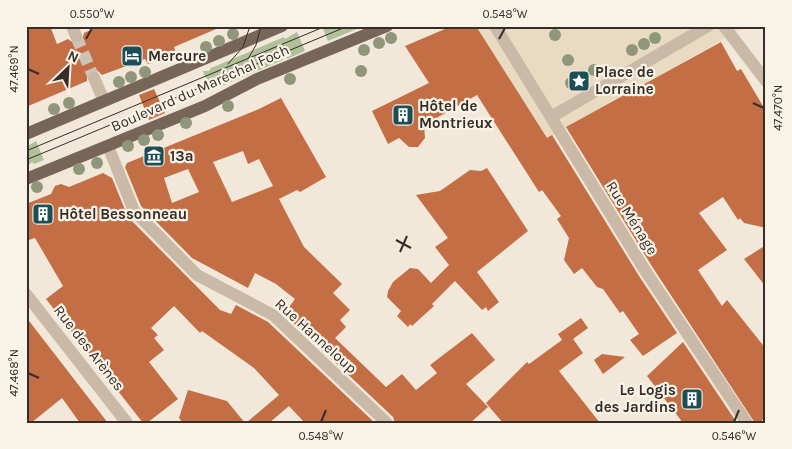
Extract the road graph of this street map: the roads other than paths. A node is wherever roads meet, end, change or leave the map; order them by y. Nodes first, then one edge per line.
1 (282, 26) edge
2 (387, 26) edge
3 (495, 26) edge
4 (708, 26) edge
5 (724, 26) edge
6 (262, 30) edge
7 (94, 78) tunnel mouth
8 (766, 81) edge
9 (104, 101) junction
10 (551, 117) junction
11 (26, 134) edge
12 (108, 146) junction
13 (26, 179) edge
14 (26, 294) edge
15 (127, 423) edge
16 (387, 423) edge
17 (748, 423) edge

1 - 6 main road, Boulevard du Maréchal Foch
2 - 12 main road, Boulevard du Maréchal Foch
3 - 10 street, Rue Ménage
4 - 10 street
5 - 8 street
6 - 9 main road, Boulevard du Maréchal Foch
7 - 9 street
9 - 11 main road, Boulevard du Maréchal Foch
10 - 17 street, Rue Ménage
12 - 13 main road, Boulevard du Maréchal Foch
12 - 16 street, Rue Hanneloup
14 - 15 street, Rue des Arènes

